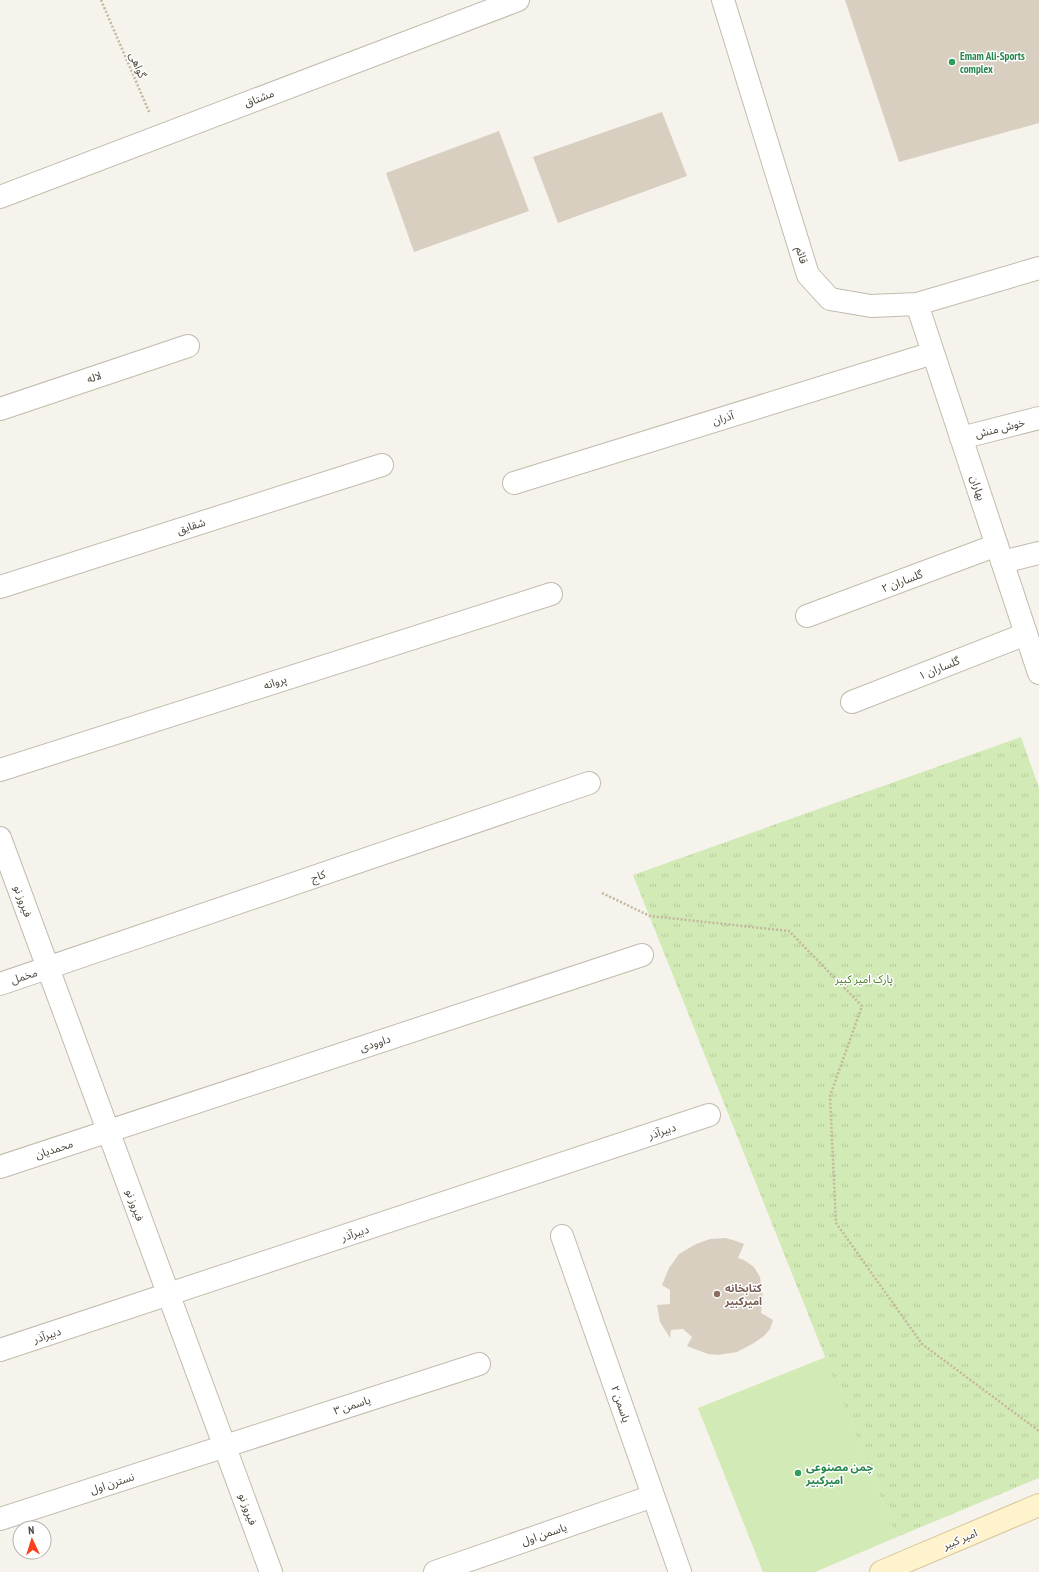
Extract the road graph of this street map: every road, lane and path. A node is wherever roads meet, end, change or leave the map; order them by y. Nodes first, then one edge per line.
1 (101, 0) edge
2 (518, 0) edge
3 (723, 0) edge
4 (159, 136) junction
5 (0, 197) edge
6 (1039, 268) edge
7 (917, 304) junction
8 (188, 346) dead end
9 (933, 353) junction
10 (0, 409) edge
11 (1039, 418) edge
12 (961, 438) junction
13 (382, 465) dead end
14 (514, 483) dead end
15 (1039, 553) edge
16 (1000, 554) junction
17 (0, 587) edge
18 (551, 594) dead end
19 (807, 616) dead end
20 (1026, 634) junction
21 (1039, 673) edge
22 (852, 702) dead end
23 (0, 770) edge
24 (589, 783) dead end
25 (0, 838) edge
26 (602, 893) dead end
27 (642, 954) dead end
28 (48, 968) junction
29 (0, 984) edge
30 (710, 1115) dead end
31 (108, 1131) junction
32 (0, 1167) edge
33 (562, 1236) dead end
34 (169, 1295) junction
35 (0, 1350) edge
36 (479, 1364) dead end
37 (1039, 1431) edge
38 (224, 1446) junction
39 (653, 1496) junction
40 (1039, 1505) edge
41 (0, 1520) edge
42 (271, 1572) edge
43 (436, 1572) edge
44 (680, 1572) edge
45 (881, 1572) edge

1 - 4 path, گواهی
2 - 4 street, مشتاق
3 - 7 street, قائم
4 - 5 street, مشتاق
6 - 7 street, قائم
7 - 9 street, بهاران
8 - 10 street, لاله
9 - 12 street, بهاران
9 - 14 street, آذران
11 - 12 street, خوش منش
12 - 16 street, بهاران
13 - 17 street, شقایق
15 - 16 street, گلساران ۲
16 - 19 street, گلساران ۲
16 - 20 street, بهاران
18 - 23 street, پروانه
20 - 21 street, بهاران
20 - 22 street, گلساران ۱
24 - 28 street, کاج
25 - 28 street, فیروز نو
26 - 37 path
27 - 31 street, داوودی
28 - 29 street, مخمل
28 - 31 street, فیروز نو
30 - 34 street, دبیرآذر
31 - 32 street, محمدیان
31 - 34 street, فیروز نو
33 - 39 street, یاسمن ۲
34 - 35 street, دبیرآذر
34 - 38 street, فیروز نو
36 - 38 street, یاسمن ۳
38 - 41 street, نسترن اول
38 - 42 street, فیروز نو
39 - 43 street, یاسمن اول
39 - 44 street, یاسمن ۲
40 - 45 main road, امیر کبیر

